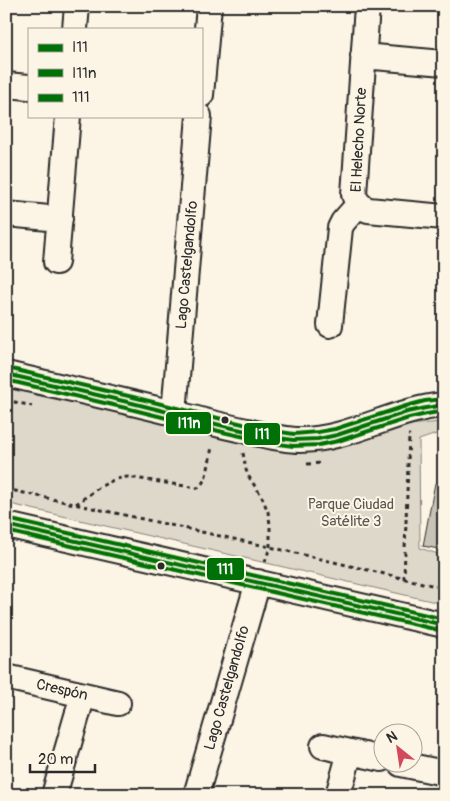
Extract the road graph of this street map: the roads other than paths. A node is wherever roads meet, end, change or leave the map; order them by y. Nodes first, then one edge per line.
1 (77, 6) edge
2 (209, 6) edge
3 (367, 6) edge
4 (75, 28) edge
5 (363, 56) junction
6 (444, 63) edge
7 (202, 84) edge
8 (6, 85) edge
9 (28, 87) edge
10 (68, 118) edge
11 (199, 118) edge
12 (359, 204) junction
13 (6, 214) edge
14 (444, 217) edge
15 (60, 218) junction
16 (56, 262) dead end
17 (330, 325) dead end
18 (6, 374) edge
19 (444, 405) edge
20 (174, 413) junction
21 (6, 525) edge
22 (258, 582) junction
23 (444, 626) edge
24 (6, 677) edge
25 (83, 695) junction
26 (118, 702) dead end
27 (322, 746) dead end
28 (350, 752) junction
29 (372, 757) edge
30 (422, 768) edge
31 (444, 773) edge
32 (54, 795) edge
33 (196, 795) edge
34 (338, 795) edge

1 - 4 street
2 - 7 street
3 - 5 street, El Helecho Norte
5 - 6 street
5 - 12 street, El Helecho Norte
8 - 9 street
10 - 15 street
11 - 20 street, Lago Castelgandolfo
12 - 14 street
12 - 17 street, El Helecho Norte
13 - 15 street
15 - 16 street
18 - 20 street
19 - 20 street
21 - 22 street
22 - 23 street
22 - 33 street, Lago Castelgandolfo
24 - 25 street, Crespón
25 - 26 street, Crespón
25 - 32 street
27 - 28 street
28 - 29 street
28 - 34 street
30 - 31 street

